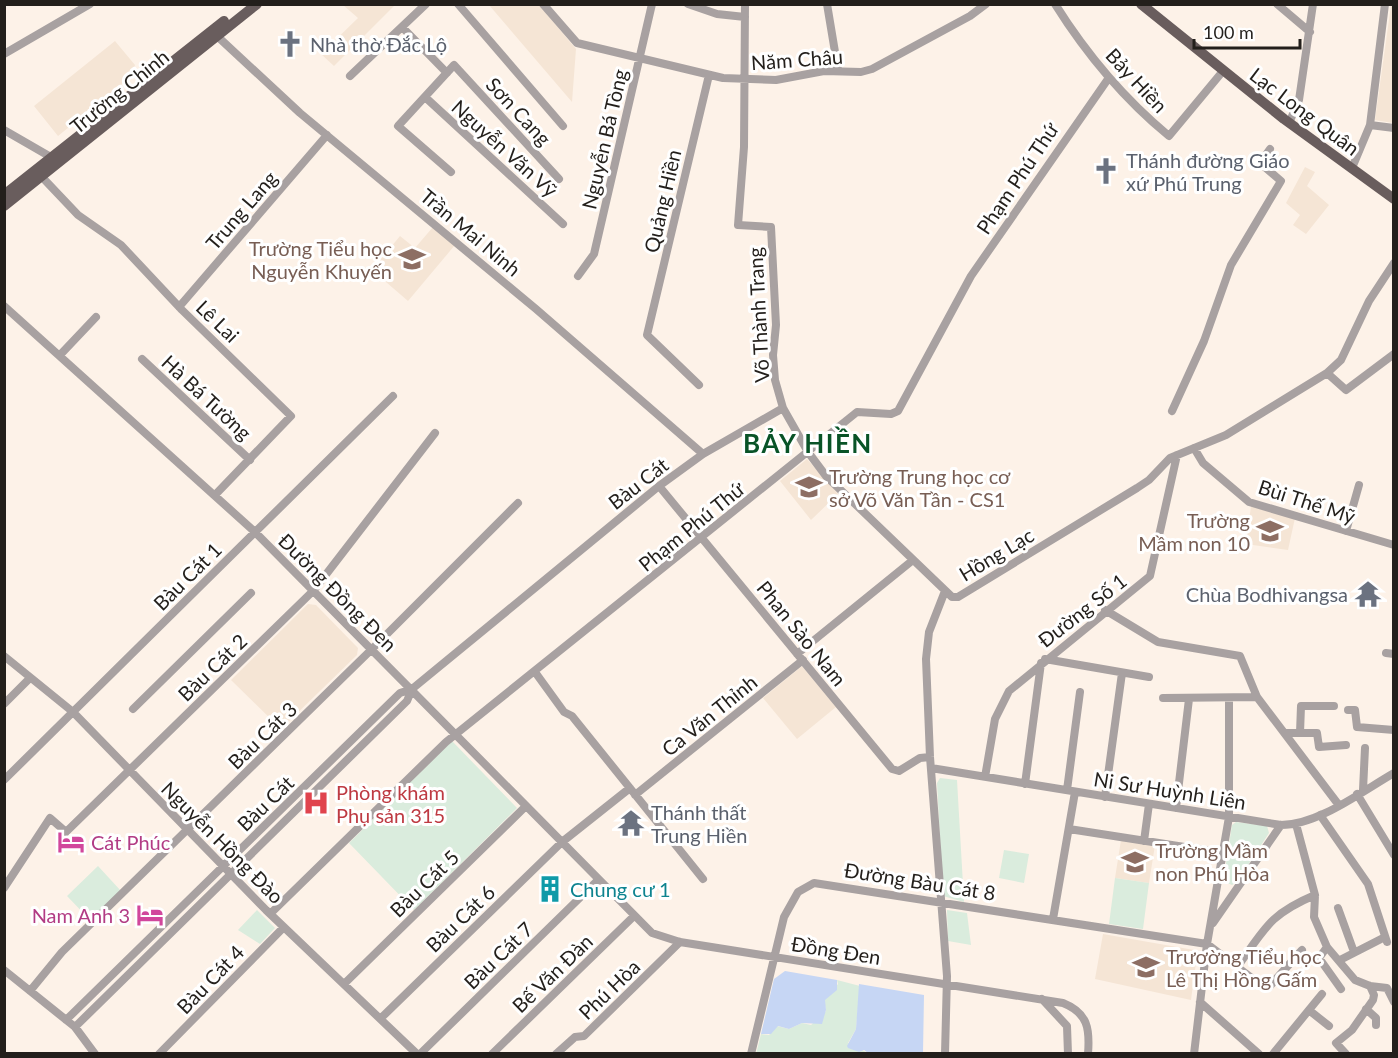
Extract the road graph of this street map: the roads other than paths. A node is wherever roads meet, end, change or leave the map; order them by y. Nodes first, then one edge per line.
1 (90, 4) edge
2 (245, 4) edge
3 (257, 4) edge
4 (426, 4) edge
5 (458, 4) edge
6 (543, 4) edge
7 (652, 4) edge
8 (688, 4) edge
9 (745, 4) edge
10 (827, 4) edge
11 (986, 4) edge
12 (1055, 4) edge
13 (1141, 4) edge
14 (1276, 4) edge
15 (1313, 4) edge
16 (1385, 4) edge
17 (745, 17) junction
18 (402, 27) junction
19 (1310, 32) junction
20 (217, 36) junction
21 (4, 54) edge
22 (639, 58) junction
23 (838, 70) junction
24 (1223, 71) junction
25 (447, 73) junction
26 (709, 75) junction
27 (350, 76) dead end
28 (1108, 78) junction
29 (745, 80) junction
30 (424, 97) junction
31 (105, 121) junction
32 (1289, 123) junction
33 (1370, 125) junction
34 (563, 126) dead end
35 (1394, 128) edge
36 (4, 130) edge
37 (327, 135) junction
38 (1270, 149) dead end
39 (56, 160) junction
40 (1352, 168) junction
41 (451, 172) dead end
42 (41, 176) junction
43 (559, 179) dead end
44 (4, 195) edge
45 (1394, 199) edge
46 (4, 206) edge
47 (563, 224) dead end
48 (1394, 263) edge
49 (578, 276) dead end
50 (4, 306) edge
51 (179, 307) junction
52 (96, 317) dead end
53 (1394, 354) edge
54 (60, 355) junction
55 (142, 359) dead end
56 (1327, 373) junction
57 (699, 385) dead end
58 (393, 396) dead end
59 (783, 408) junction
60 (1172, 411) dead end
61 (435, 433) dead end
62 (1194, 448) junction
63 (808, 452) junction
64 (703, 454) junction
65 (1177, 455) junction
66 (250, 460) junction
67 (1359, 485) dead end
68 (659, 486) junction
69 (215, 495) junction
70 (518, 503) dead end
71 (1346, 531) junction
72 (255, 532) junction
73 (703, 537) junction
74 (1394, 545) edge
75 (913, 560) junction
76 (314, 590) junction
77 (945, 591) junction
78 (251, 593) dead end
79 (1105, 610) junction
80 (372, 649) junction
81 (4, 656) edge
82 (800, 657) junction
83 (1043, 661) junction
84 (535, 672) junction
85 (1122, 673) junction
86 (1149, 677) dead end
87 (30, 678) junction
88 (412, 689) junction
89 (1080, 692) dead end
90 (1163, 698) dead end
91 (1257, 698) junction
92 (1189, 699) junction
93 (1229, 699) junction
94 (4, 704) edge
95 (1334, 706) dead end
96 (133, 709) dead end
97 (1348, 710) dead end
98 (73, 712) junction
99 (1394, 730) edge
100 (1300, 733) junction
101 (1285, 734) junction
102 (457, 735) junction
103 (1346, 745) dead end
104 (1365, 747) dead end
105 (930, 757) junction
106 (931, 768) junction
107 (130, 771) junction
108 (317, 774) junction
109 (1393, 776) edge
110 (985, 777) junction
111 (4, 780) edge
112 (324, 782) junction
113 (1025, 784) junction
114 (1071, 791) junction
115 (633, 792) junction
116 (1360, 792) junction
117 (1105, 797) junction
118 (1149, 804) junction
119 (1338, 804) junction
120 (526, 806) junction
121 (1176, 808) junction
122 (1320, 815) junction
123 (1229, 817) junction
124 (1296, 824) junction
125 (1281, 825) junction
126 (1069, 829) junction
127 (188, 830) junction
128 (1144, 841) junction
129 (562, 842) junction
130 (1223, 854) junction
131 (1394, 855) edge
132 (223, 866) junction
133 (230, 874) junction
134 (702, 879) dead end
135 (598, 880) junction
136 (4, 888) edge
137 (1315, 895) junction
138 (940, 901) junction
139 (1338, 908) dead end
140 (270, 914) junction
141 (634, 916) junction
142 (1053, 919) junction
143 (284, 927) junction
144 (1210, 928) junction
145 (145, 942) junction
146 (681, 942) junction
147 (1207, 944) junction
148 (1327, 947) junction
149 (153, 950) junction
150 (1302, 950) dead end
151 (1354, 952) junction
152 (773, 957) junction
153 (1341, 960) junction
154 (1238, 966) junction
155 (4, 970) edge
156 (344, 984) junction
157 (947, 985) junction
158 (1370, 986) junction
159 (1341, 989) dead end
160 (30, 991) junction
161 (1322, 994) dead end
162 (1041, 999) junction
163 (1200, 1002) junction
164 (1394, 1002) edge
165 (1366, 1009) junction
166 (1310, 1011) junction
167 (381, 1018) junction
168 (66, 1020) junction
169 (1376, 1025) dead end
170 (1329, 1026) dead end
171 (75, 1027) junction
172 (1340, 1050) edge
173 (95, 1053) edge
174 (159, 1053) edge
175 (419, 1053) edge
176 (492, 1053) edge
177 (556, 1053) edge
178 (751, 1053) edge
179 (945, 1053) edge
180 (1068, 1053) edge
181 (1088, 1053) edge
182 (1194, 1053) edge
183 (1258, 1053) edge
184 (1273, 1053) edge

1 - 21 street
2 - 31 main road, Trường Chinh
3 - 20 main road, Trường Chinh
4 - 18 street
5 - 34 street
6 - 22 street, Năm Châu
7 - 22 street, Nguyễn Bá Tòng
8 - 17 street
9 - 17 street, Võ Thành Trang
10 - 23 street
11 - 23 street, Năm Châu
12 - 28 street, Bảy Hiền
13 - 24 main road, Lạc Long Quân
14 - 19 street
15 - 19 street
16 - 33 street
17 - 29 street, Võ Thành Trang
18 - 25 street
18 - 27 street
19 - 32 street
20 - 31 main road, Trường Chinh
20 - 37 street, Trần Mai Ninh
22 - 26 street, Năm Châu
22 - 49 street, Nguyễn Bá Tòng
23 - 29 street, Năm Châu
24 - 28 street, Bảy Hiền
24 - 32 main road, Lạc Long Quân
25 - 30 street
25 - 43 street, Sơn Cang
26 - 29 street, Năm Châu
26 - 57 street, Quảng Hiền
28 - 63 street, Phạm Phú Thứ
29 - 59 street, Võ Thành Trang
30 - 41 street
30 - 47 street, Nguyễn Văn Vỹ
31 - 39 main road, Trường Chinh
32 - 40 main road, Lạc Long Quân
33 - 35 street
33 - 40 street
36 - 39 street
37 - 51 street, Trung Lang
37 - 64 street, Trần Mai Ninh
38 - 60 street
39 - 42 main road, Trường Chinh
39 - 44 main road, Trường Chinh
40 - 45 main road, Lạc Long Quân
42 - 46 main road, Trường Chinh
42 - 51 street, Lê Lai
48 - 56 street, Hồng Lạc
50 - 54 street, Đường Đồng Đen
51 - 66 street, Lê Lai
52 - 54 street
53 - 56 street
54 - 69 street, Đường Đồng Đen
55 - 66 street, Hà Bá Tường
56 - 62 street, Hồng Lạc
58 - 72 street, Bàu Cát 1
59 - 63 street, Võ Thành Trang
59 - 64 street, Bàu Cát
61 - 76 street, Bàu Cát 2
62 - 65 street, Hồng Lạc
62 - 71 street, Bùi Thế Mỹ
63 - 73 street, Phạm Phú Thứ
63 - 75 street, Võ Thành Trang
64 - 68 street, Bàu Cát
65 - 77 street, Hồng Lạc
65 - 79 street, Đường Số 1
66 - 69 street, Lê Lai
67 - 71 street
68 - 73 street, Phan Sào Nam
68 - 88 street, Bàu Cát
69 - 72 street, Đường Đồng Đen
70 - 80 street, Bàu Cát 3
71 - 74 street, Bùi Thế Mỹ
72 - 76 street, Đường Đồng Đen
72 - 98 street, Bàu Cát 1
73 - 82 street, Phan Sào Nam
73 - 84 street, Phạm Phú Thứ
75 - 77 street, Võ Thành Trang
75 - 82 street, Ca Văn Thỉnh
76 - 80 street, Đường Đồng Đen
76 - 107 street, Bàu Cát 2
77 - 105 street, Hồng Lạc
78 - 96 street
79 - 83 street, Đường Số 1
79 - 91 street
80 - 88 street, Đường Đồng Đen
80 - 127 street, Bàu Cát 3
81 - 87 street, Nguyễn Hồng Đào
82 - 105 street, Phan Sào Nam
82 - 115 street, Ca Văn Thỉnh
83 - 85 street
83 - 110 street, Đường Số 1
83 - 113 street
84 - 102 street, Phạm Phú Thứ
84 - 115 street
85 - 86 street
85 - 117 street
87 - 94 street
87 - 98 street, Nguyễn Hồng Đào
88 - 102 street, Đường Đồng Đen
88 - 108 street, Bàu Cát
88 - 112 street, Bàu Cát
89 - 114 street
90 - 92 street
91 - 93 street
91 - 101 street
92 - 93 street
92 - 121 street
93 - 123 street
95 - 100 street
97 - 99 street
98 - 107 street, Nguyễn Hồng Đào
98 - 111 street, Bàu Cát 1
100 - 101 street
100 - 103 street
101 - 119 street
102 - 120 street, Đường Đồng Đen
102 - 140 street
104 - 116 street
105 - 106 street, Hồng Lạc
106 - 110 street, Ni Sư Huỳnh Liên
106 - 138 street, Hồng Lạc
107 - 127 street, Nguyễn Hồng Đào
107 - 136 street, Bàu Cát 2
108 - 112 street
108 - 132 street, Bàu Cát
109 - 116 street, Ni Sư Huỳnh Liên
110 - 113 street, Ni Sư Huỳnh Liên
112 - 133 street, Bàu Cát
113 - 114 street, Ni Sư Huỳnh Liên
114 - 117 street, Ni Sư Huỳnh Liên
114 - 126 street
115 - 129 street, Ca Văn Thỉnh
115 - 134 street
116 - 119 street, Ni Sư Huỳnh Liên
116 - 131 street
117 - 118 street, Ni Sư Huỳnh Liên
118 - 121 street, Ni Sư Huỳnh Liên
118 - 128 street
119 - 122 street, Ni Sư Huỳnh Liên
120 - 129 street, Đường Đồng Đen
120 - 156 street, Bàu Cát 5
121 - 123 street, Ni Sư Huỳnh Liên
122 - 124 street, Ni Sư Huỳnh Liên
122 - 151 street
123 - 125 street, Ni Sư Huỳnh Liên
123 - 130 street
124 - 125 street, Ni Sư Huỳnh Liên
124 - 137 street
125 - 144 street
126 - 128 street
126 - 142 street
127 - 132 street, Nguyễn Hồng Đào
127 - 160 street, Bàu Cát 3
128 - 130 street
129 - 135 street, Đường Đồng Đen
129 - 167 street, Bàu Cát 6
130 - 144 street
132 - 133 street, Nguyễn Hồng Đào
132 - 145 street, Bàu Cát
133 - 140 street, Nguyễn Hồng Đào
133 - 149 street, Bàu Cát
135 - 141 street, Đường Đồng Đen
135 - 175 street, Bàu Cát 7
137 - 148 street
137 - 154 street
138 - 142 street, Đường Bàu Cát 8
138 - 152 street, Đường Bàu Cát 8
138 - 157 street, Hồng Lạc
139 - 151 street
140 - 143 street, Nguyễn Hồng Đào
141 - 146 street, Đồng Đen
141 - 176 street, Bế Văn Đàn
142 - 147 street, Đường Bàu Cát 8
143 - 156 street, Nguyễn Hồng Đào
143 - 174 street, Bàu Cát 4
144 - 147 street
145 - 149 street
145 - 168 street, Bàu Cát
146 - 152 street, Đồng Đen
146 - 177 street, Phú Hòa
147 - 154 street
147 - 163 street
148 - 153 street
148 - 159 street
149 - 171 street, Bàu Cát
150 - 154 street
151 - 153 street
152 - 157 street, Đồng Đen
152 - 178 street, Đường Bàu Cát 8
153 - 158 street
155 - 160 street
156 - 167 street, Nguyễn Hồng Đào
157 - 162 street, Đồng Đen
157 - 179 street, Hồng Lạc
158 - 164 street
158 - 165 street
160 - 168 street
161 - 166 street
162 - 180 street
162 - 181 street, Đồng Đen
163 - 182 street
163 - 183 street
165 - 169 street
165 - 172 street
166 - 170 street
166 - 184 street
167 - 175 street, Nguyễn Hồng Đào
168 - 171 street
171 - 173 street

